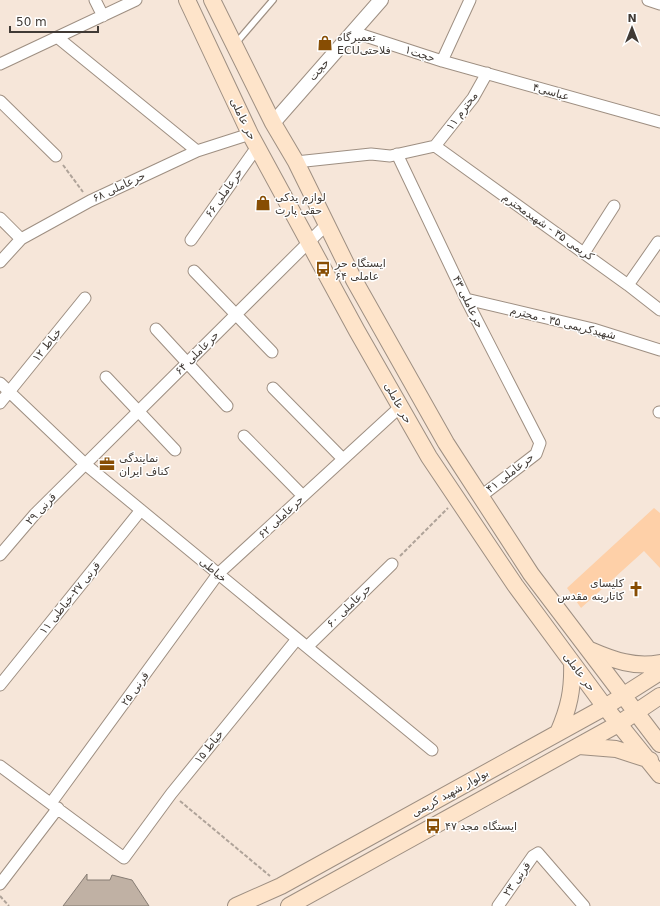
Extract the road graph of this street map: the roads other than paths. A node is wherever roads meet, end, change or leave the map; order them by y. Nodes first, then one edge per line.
1 (95, 0) edge
2 (136, 0) edge
3 (187, 0) edge
4 (212, 0) edge
5 (273, 0) edge
6 (381, 0) edge
7 (470, 0) edge
8 (648, 0) edge
9 (660, 4) edge
10 (103, 16) junction
11 (353, 32) junction
12 (58, 37) junction
13 (235, 45) junction
14 (442, 61) junction
15 (0, 64) edge
16 (487, 74) junction
17 (0, 101) edge
18 (660, 122) edge
19 (273, 123) junction
20 (254, 141) junction
21 (435, 146) junction
22 (197, 151) junction
23 (397, 154) junction
24 (56, 156) road end
25 (296, 162) junction
26 (614, 206) dead end
27 (0, 218) edge
28 (327, 224) junction
29 (21, 239) junction
30 (191, 240) dead end
31 (308, 242) junction
32 (658, 242) dead end
33 (584, 253) junction
34 (0, 262) edge
35 (194, 271) dead end
36 (628, 285) junction
37 (85, 298) dead end
38 (466, 299) junction
39 (660, 310) edge
40 (236, 314) junction
41 (156, 329) dead end
42 (660, 350) edge
43 (272, 352) dead end
44 (187, 362) junction
45 (106, 376) dead end
46 (0, 383) edge
47 (273, 388) dead end
48 (9, 392) junction
49 (0, 403) edge
50 (227, 406) dead end
51 (400, 408) junction
52 (138, 411) junction
53 (244, 436) dead end
54 (539, 448) joint
55 (175, 450) dead end
56 (343, 459) junction
57 (85, 464) junction
58 (303, 496) junction
59 (480, 496) junction
60 (141, 510) junction
61 (0, 555) edge
62 (392, 564) road end
63 (218, 574) junction
64 (297, 639) junction
65 (306, 647) junction
66 (588, 650) junction
67 (572, 662) junction
68 (660, 663) edge
69 (660, 672) edge
70 (0, 685) edge
71 (624, 696) junction
72 (660, 696) edge
73 (605, 707) junction
74 (636, 712) junction
75 (620, 723) junction
76 (558, 733) junction
77 (660, 744) edge
78 (579, 746) junction
79 (432, 750) dead end
80 (650, 760) junction
81 (0, 766) edge
82 (660, 775) edge
83 (55, 805) junction
84 (0, 884) edge
85 (236, 906) edge
86 (289, 906) edge
87 (498, 906) edge
88 (584, 906) edge

1 - 10 street
2 - 10 street
3 - 20 main road, حر عاملی
4 - 13 main road, حر عاملی
5 - 13 lane
6 - 11 street, حجت
7 - 14 street
8 - 9 street
10 - 12 street
11 - 14 street, حجت۱
11 - 19 street, حجت
12 - 15 street
12 - 22 street
13 - 19 main road, حر عاملی
14 - 16 street, عباسی۴
16 - 18 street, عباسی۴
16 - 21 street, محترم ۱۱
17 - 24 street
19 - 25 main road, حر عاملی
20 - 22 street, حرعاملی ۶۸
20 - 30 street, حرعاملی ۶۶
20 - 31 main road, حر عاملی
21 - 23 street
21 - 33 street, کریمی ۳۵ - شهیدمحترم
22 - 29 street, حرعاملی ۶۸
23 - 25 street
23 - 38 street, حرعاملی ۴۳
25 - 28 main road, حر عاملی
26 - 33 street
27 - 29 street
28 - 31 street, حرعاملی ۶۴
28 - 59 main road, حر عاملی
29 - 34 street, حرعاملی ۶۸
31 - 40 street, حرعاملی ۶۴
31 - 51 main road, حر عاملی
32 - 36 street
33 - 36 street, کریمی ۳۵ - شهیدمحترم
35 - 40 street
36 - 39 street, کریمی ۳۵ - شهیدمحترم
37 - 48 street, خیاط ۱۲
38 - 42 street, شهیدکریمی ۳۵ - محترم
38 - 54 street, حرعاملی ۴۳
40 - 43 street
40 - 44 street, حرعاملی ۶۴
41 - 44 street
44 - 50 street
44 - 52 street, حرعاملی ۶۴
45 - 52 street
46 - 48 street, خیاطی
47 - 56 street
48 - 49 street, خیاط ۱۲
48 - 57 street, خیاطی
51 - 56 street, حرعاملی ۶۲
51 - 67 main road, حر عاملی
52 - 55 street
52 - 57 street, حرعاملی ۶۴
53 - 58 street
54 - 59 street, حرعاملی ۴۱
56 - 58 street, حرعاملی ۶۲
57 - 60 street, خیاطی
57 - 61 street, قرنی ۲۹
58 - 63 street, حرعاملی ۶۲
59 - 66 main road, حر عاملی
60 - 63 street, خیاطی
60 - 70 street, قرنی ۲۷-خیاطی ۱۱
62 - 65 street, حرعاملی ۶۰
63 - 64 street, خیاطی
63 - 83 street, قرنی ۲۵
64 - 65 street, خیاطی
64 - 83 street, خیاط ۱۵
65 - 79 street, خیاطی
66 - 68 main road
66 - 71 main road, حر عاملی
67 - 73 main road, حر عاملی
67 - 76 main road
69 - 71 main road, بولوار شهید کریمی
71 - 73 main road, بولوار شهید کریمی
71 - 74 main road, حر عاملی
72 - 74 main road, بولوار شهید کریمی
73 - 75 main road, حر عاملی
73 - 76 main road, بولوار شهید کریمی
74 - 75 main road, بولوار شهید کریمی
74 - 77 main road, حر عاملی
75 - 78 main road, بولوار شهید کریمی
75 - 80 main road, حر عاملی
76 - 85 main road, بولوار شهید کریمی
78 - 80 main road
78 - 86 main road, بولوار شهید کریمی
80 - 82 main road, حر عاملی
81 - 83 street
83 - 84 street, قرنی ۲۵
87 - 88 street, قرنی ۲۳

